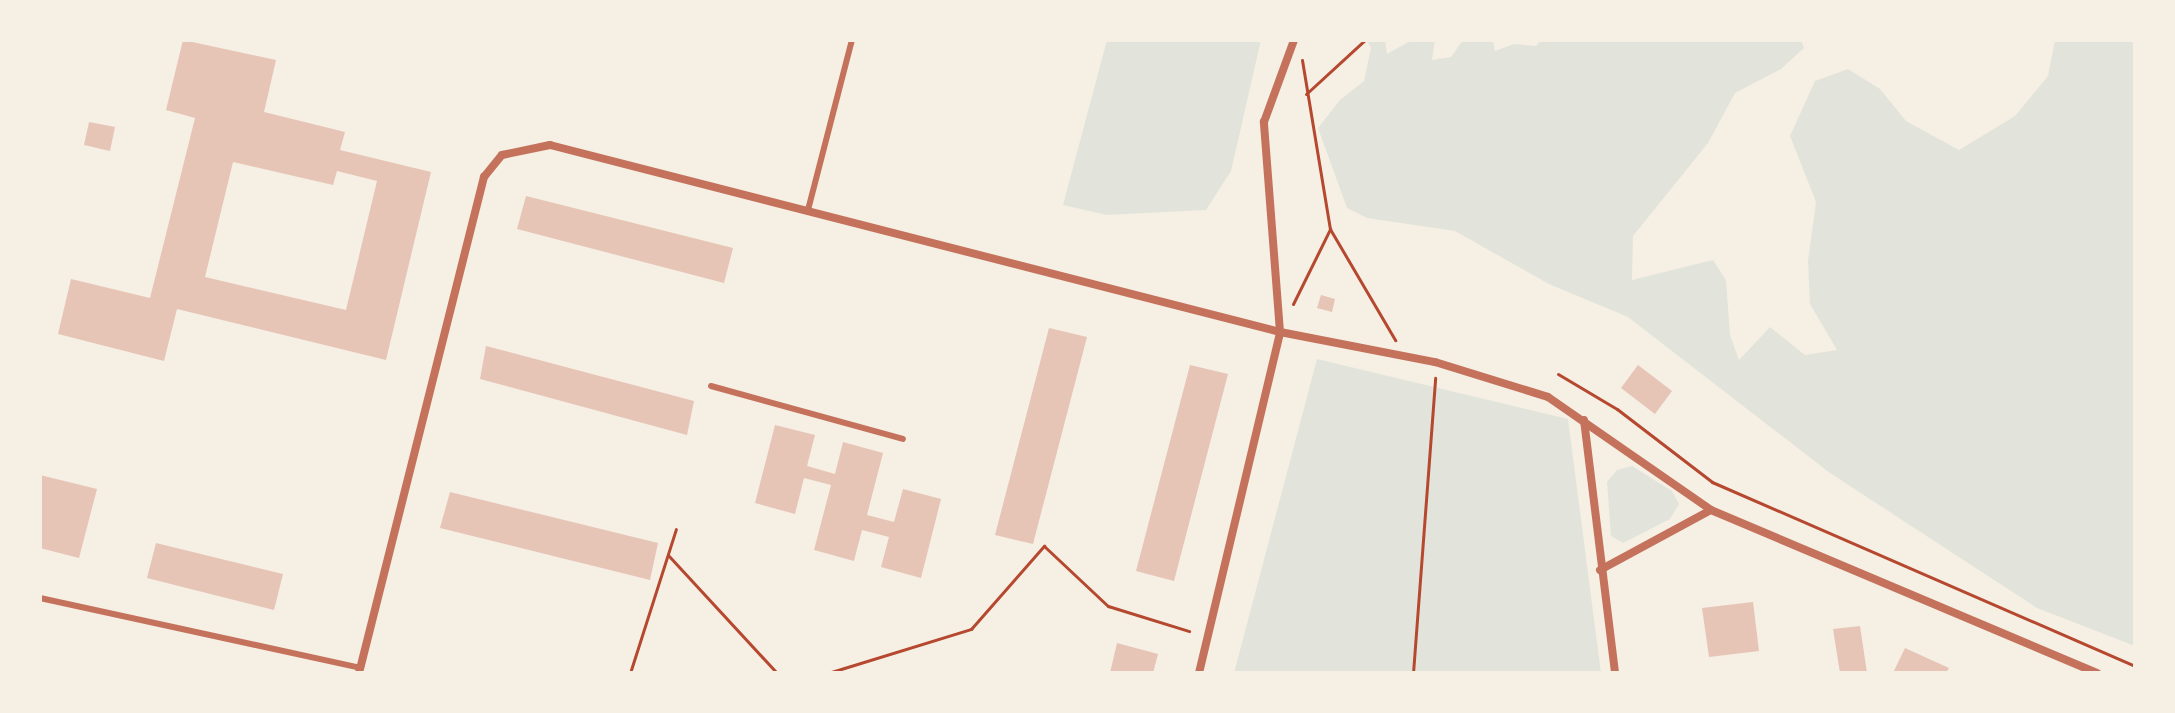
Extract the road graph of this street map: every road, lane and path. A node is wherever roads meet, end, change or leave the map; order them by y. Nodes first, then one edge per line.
1 (852, 40) edge
2 (1294, 40) edge
3 (1365, 40) edge
4 (1301, 54) dead end
5 (1306, 94) junction
6 (808, 210) junction
7 (1330, 229) junction
8 (1293, 306) dead end
9 (1280, 332) junction
10 (1404, 356) junction
11 (1435, 362) junction
12 (1558, 374) dead end
13 (711, 386) dead end
14 (1584, 420) junction
15 (903, 439) dead end
16 (1711, 510) junction
17 (676, 529) dead end
18 (668, 555) junction
19 (1600, 570) junction
20 (40, 598) edge
21 (1189, 631) dead end
22 (2135, 666) edge
23 (360, 670) edge
24 (630, 673) edge
25 (777, 673) edge
26 (828, 673) edge
27 (1199, 673) edge
28 (1413, 673) edge
29 (1615, 673) edge
30 (2097, 673) edge

1 - 6 lane
2 - 9 street
3 - 5 path
4 - 5 path
5 - 7 path
6 - 9 street
6 - 23 street
7 - 8 path
7 - 10 path
9 - 10 street
9 - 27 street
10 - 11 street
11 - 14 street
11 - 28 path
12 - 22 path
13 - 15 lane
14 - 16 street
14 - 19 street
16 - 19 street
16 - 30 street
17 - 18 path
18 - 24 path
18 - 25 path
19 - 29 street
20 - 23 lane
21 - 26 path

